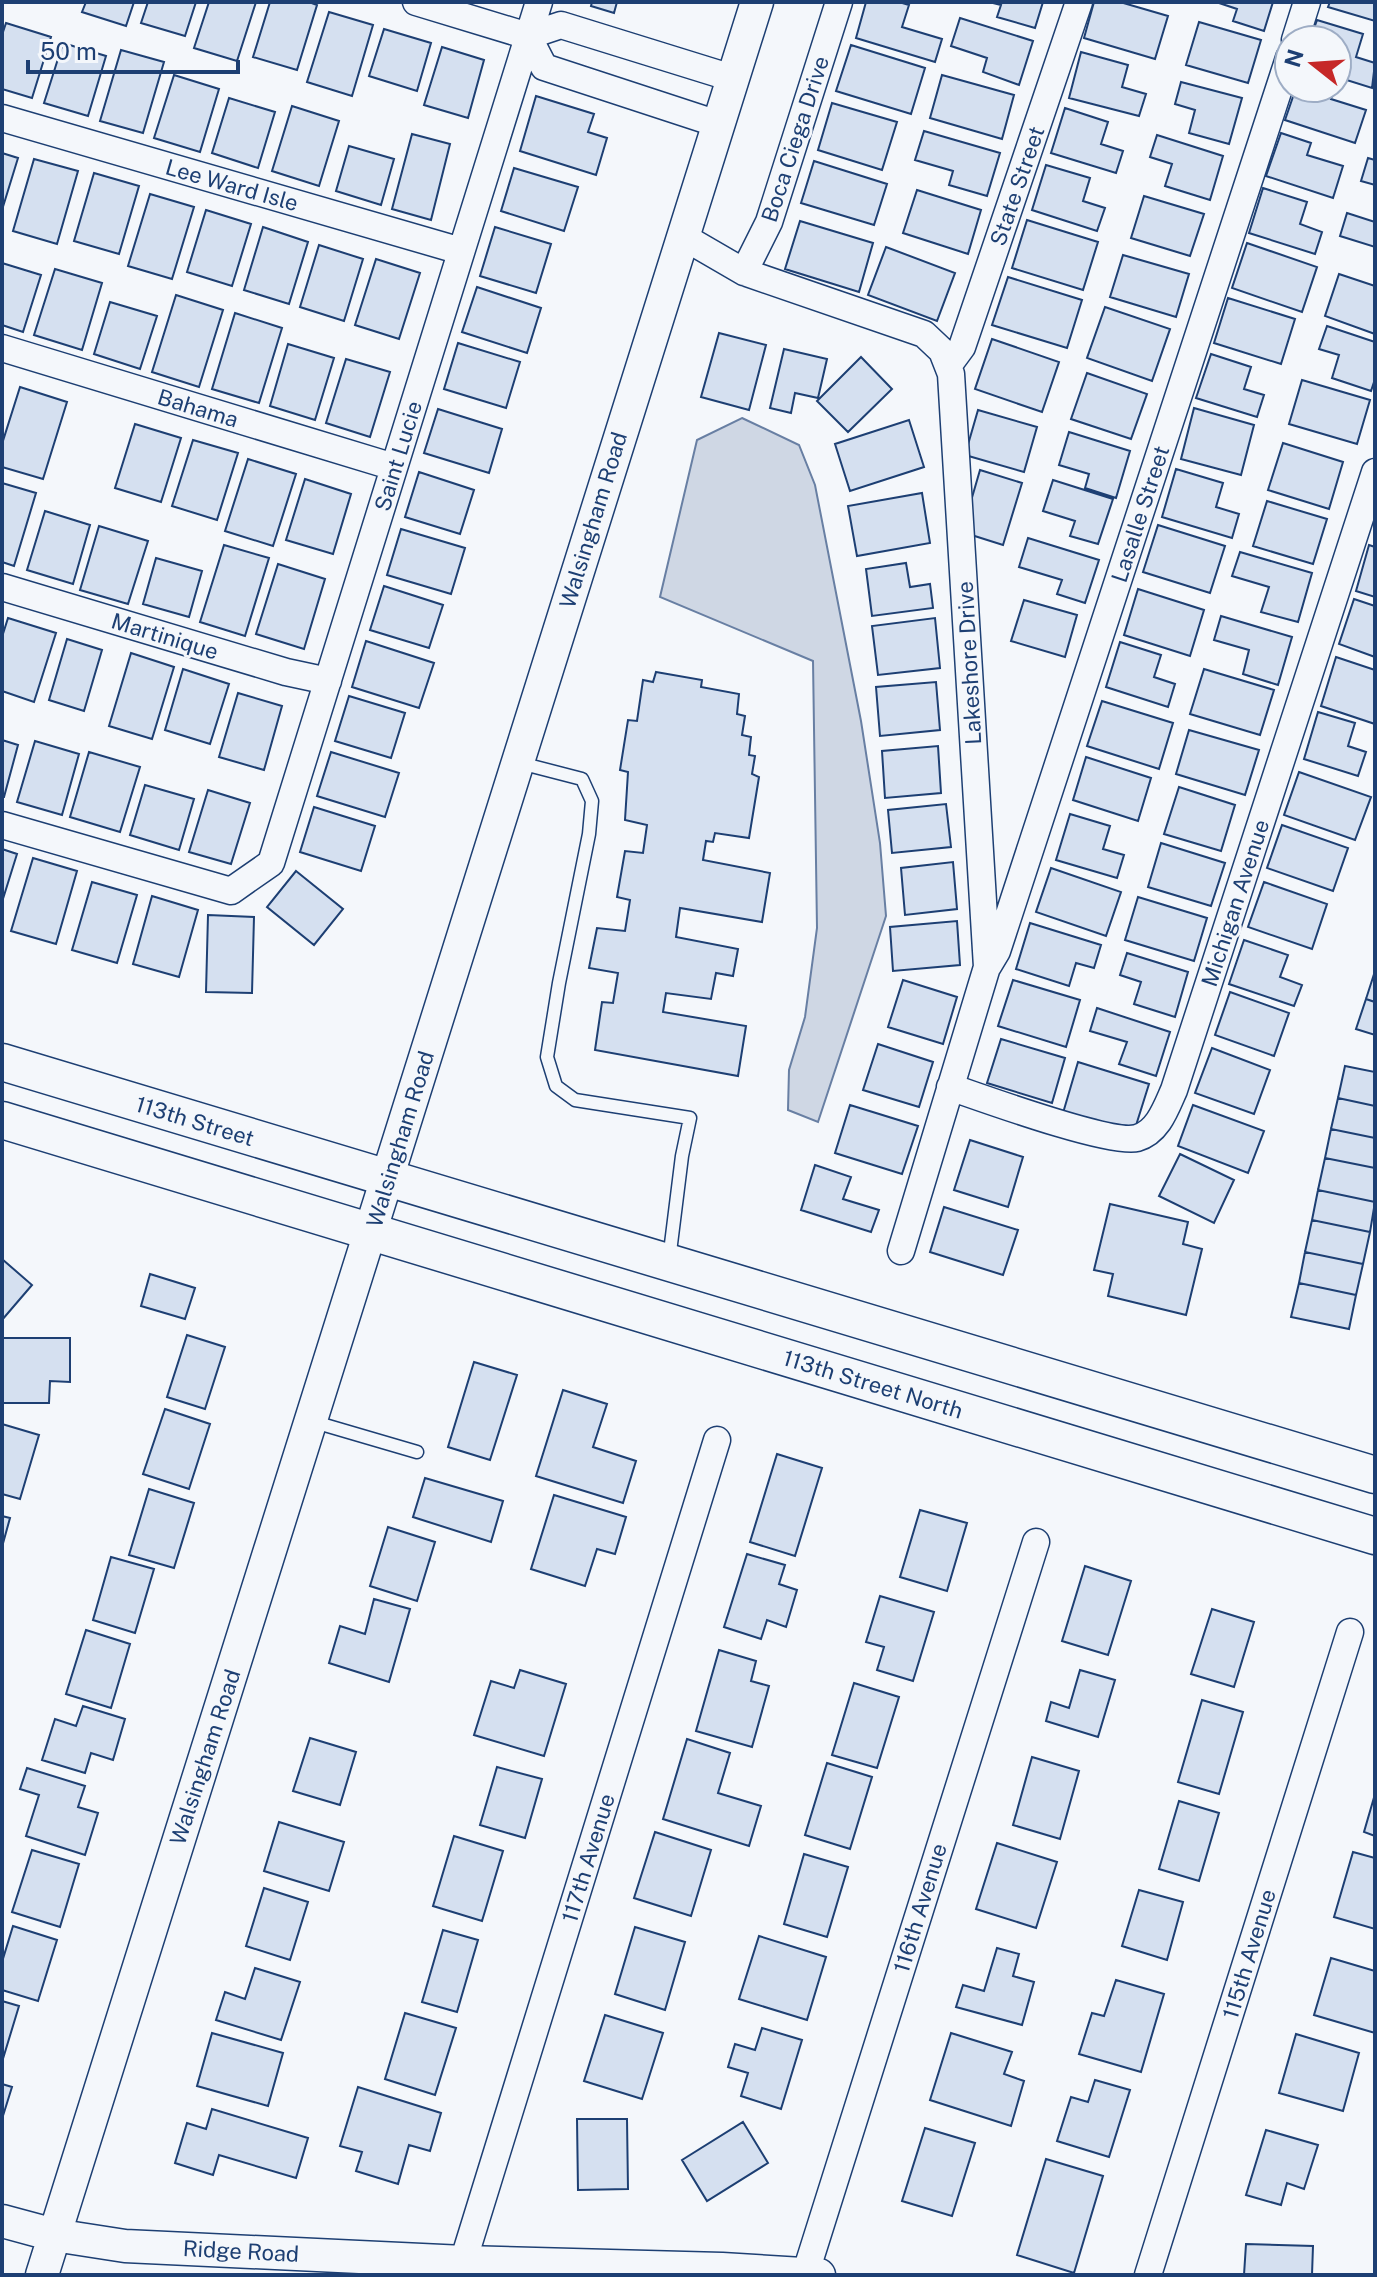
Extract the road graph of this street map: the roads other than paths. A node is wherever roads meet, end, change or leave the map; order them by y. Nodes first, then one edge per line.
1 (416, 2) edge
2 (539, 2) edge
3 (757, 2) edge
4 (839, 2) edge
5 (1079, 2) edge
6 (1307, 2) edge
7 (1300, 24) edge
8 (528, 36) junction
9 (732, 78) junction
10 (1274, 104) edge
11 (2, 118) edge
12 (718, 124) junction
13 (682, 236) junction
14 (461, 251) junction
15 (744, 272) junction
16 (2, 348) edge
17 (948, 366) junction
18 (394, 467) junction
19 (1375, 472) edge
20 (2, 587) edge
21 (328, 681) junction
22 (518, 762) junction
23 (2, 825) edge
24 (987, 967) junction
25 (2, 1062) edge
26 (950, 1087) junction
27 (2, 1120) edge
28 (388, 1179) junction
29 (371, 1231) junction
30 (901, 1251) dead end
31 (668, 1263) junction
32 (311, 1421) junction
33 (717, 1440) dead end
34 (417, 1452) dead end
35 (1375, 1475) edge
36 (1375, 1536) edge
37 (1036, 1542) dead end
38 (1350, 1632) dead end
39 (2, 2221) edge
40 (54, 2235) junction
41 (461, 2268) edge
42 (42, 2275) edge
43 (810, 2275) edge
44 (1148, 2275) edge

1 - 8 street
2 - 8 street, Saint Lucie
3 - 9 street, Walsingham Road
4 - 15 street, Boca Ciega Drive
5 - 17 street, State Street
6 - 7 street
8 - 9 street
8 - 12 street
8 - 14 street, Saint Lucie
9 - 12 street, Walsingham Road
10 - 24 street, Lasalle Street
11 - 14 street, Lee Ward Isle
12 - 13 street, Walsingham Road
13 - 15 street, Lakeshore Drive
13 - 22 street, Walsingham Road
14 - 18 street, Saint Lucie
15 - 17 street, Lakeshore Drive
16 - 18 street, Bahama
17 - 24 street, Lakeshore Drive
18 - 21 street, Saint Lucie
19 - 26 street, Michigan Avenue
20 - 21 street, Martinique
21 - 23 street, Saint Lucie
22 - 28 street, Walsingham Road
22 - 31 lane
24 - 26 street, Lakeshore Drive
25 - 28 main road, 113th Street
26 - 30 street, Lakeshore Drive
27 - 29 main road
28 - 29 street, Walsingham Road
28 - 31 main road
29 - 32 street, Walsingham Road
29 - 36 main road, 113th Street North
31 - 35 main road
32 - 34 lane
32 - 40 street, Walsingham Road
33 - 41 street, 117th Avenue
37 - 43 street, 116th Avenue
38 - 44 street, 115th Avenue
39 - 40 street, Ridge Road
40 - 41 street, Ridge Road
40 - 42 street, Walsingham Road
41 - 43 street, Ridge Road

